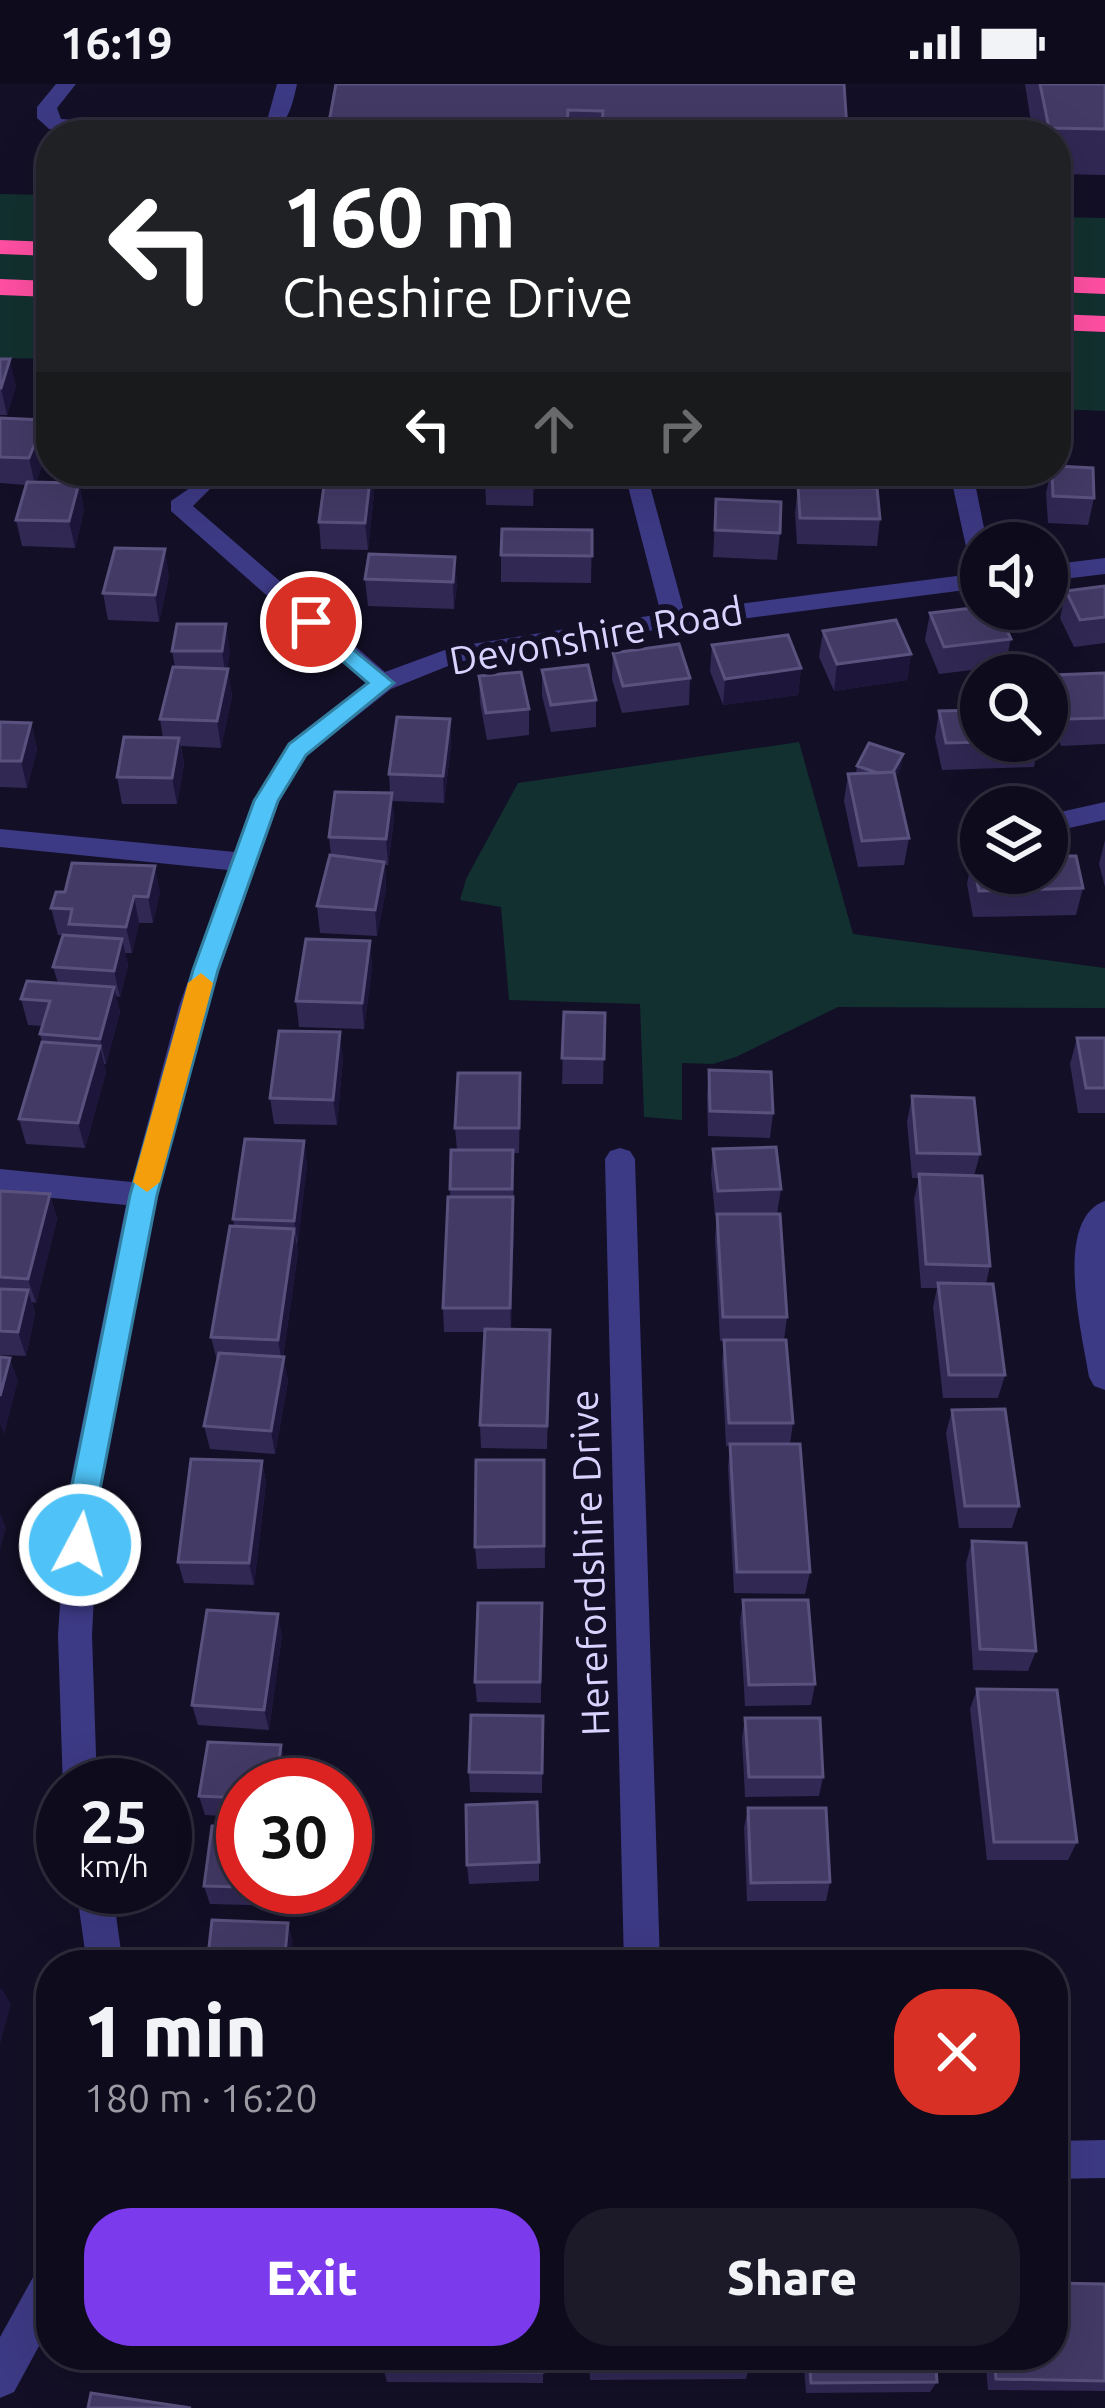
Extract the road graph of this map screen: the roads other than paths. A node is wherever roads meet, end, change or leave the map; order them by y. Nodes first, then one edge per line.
1 (66, 84) edge
2 (287, 84) edge
3 (50, 120) edge
4 (277, 120) edge
5 (0, 247) edge
6 (36, 248) edge
7 (1071, 285) edge
8 (1105, 286) edge
9 (0, 287) edge
10 (36, 288) edge
11 (1071, 323) edge
12 (1105, 324) edge
13 (639, 486) edge
14 (964, 486) edge
15 (200, 488) dead end
16 (971, 522) edge
17 (1105, 566) edge
18 (1068, 570) edge
19 (960, 583) edge
20 (674, 618) junction
21 (382, 683) junction
22 (1105, 811) edge
23 (1068, 819) edge
24 (0, 838) edge
25 (243, 862) junction
26 (620, 1159) dead end
27 (0, 1180) edge
28 (143, 1195) junction
29 (1105, 1213) edge
30 (1105, 1377) edge
31 (78, 1758) edge
32 (98, 1914) edge
33 (103, 1950) edge
34 (642, 1950) edge
35 (1105, 2159) edge
36 (1068, 2160) edge
37 (36, 2312) edge
38 (0, 2378) edge

1 - 3 street
2 - 4 street
5 - 6 highway
7 - 8 highway
9 - 10 highway
11 - 12 highway
13 - 20 street
14 - 16 street
15 - 21 street
17 - 18 street
19 - 20 street, Devonshire Road
20 - 21 street, Devonshire Road
21 - 25 street, Devonshire Road
22 - 23 street
24 - 25 street
25 - 28 street, Devonshire Road
26 - 34 street, Herefordshire Drive
27 - 28 street
28 - 31 street, Devonshire Road
29 - 30 street
32 - 33 street
35 - 36 street
37 - 38 street

